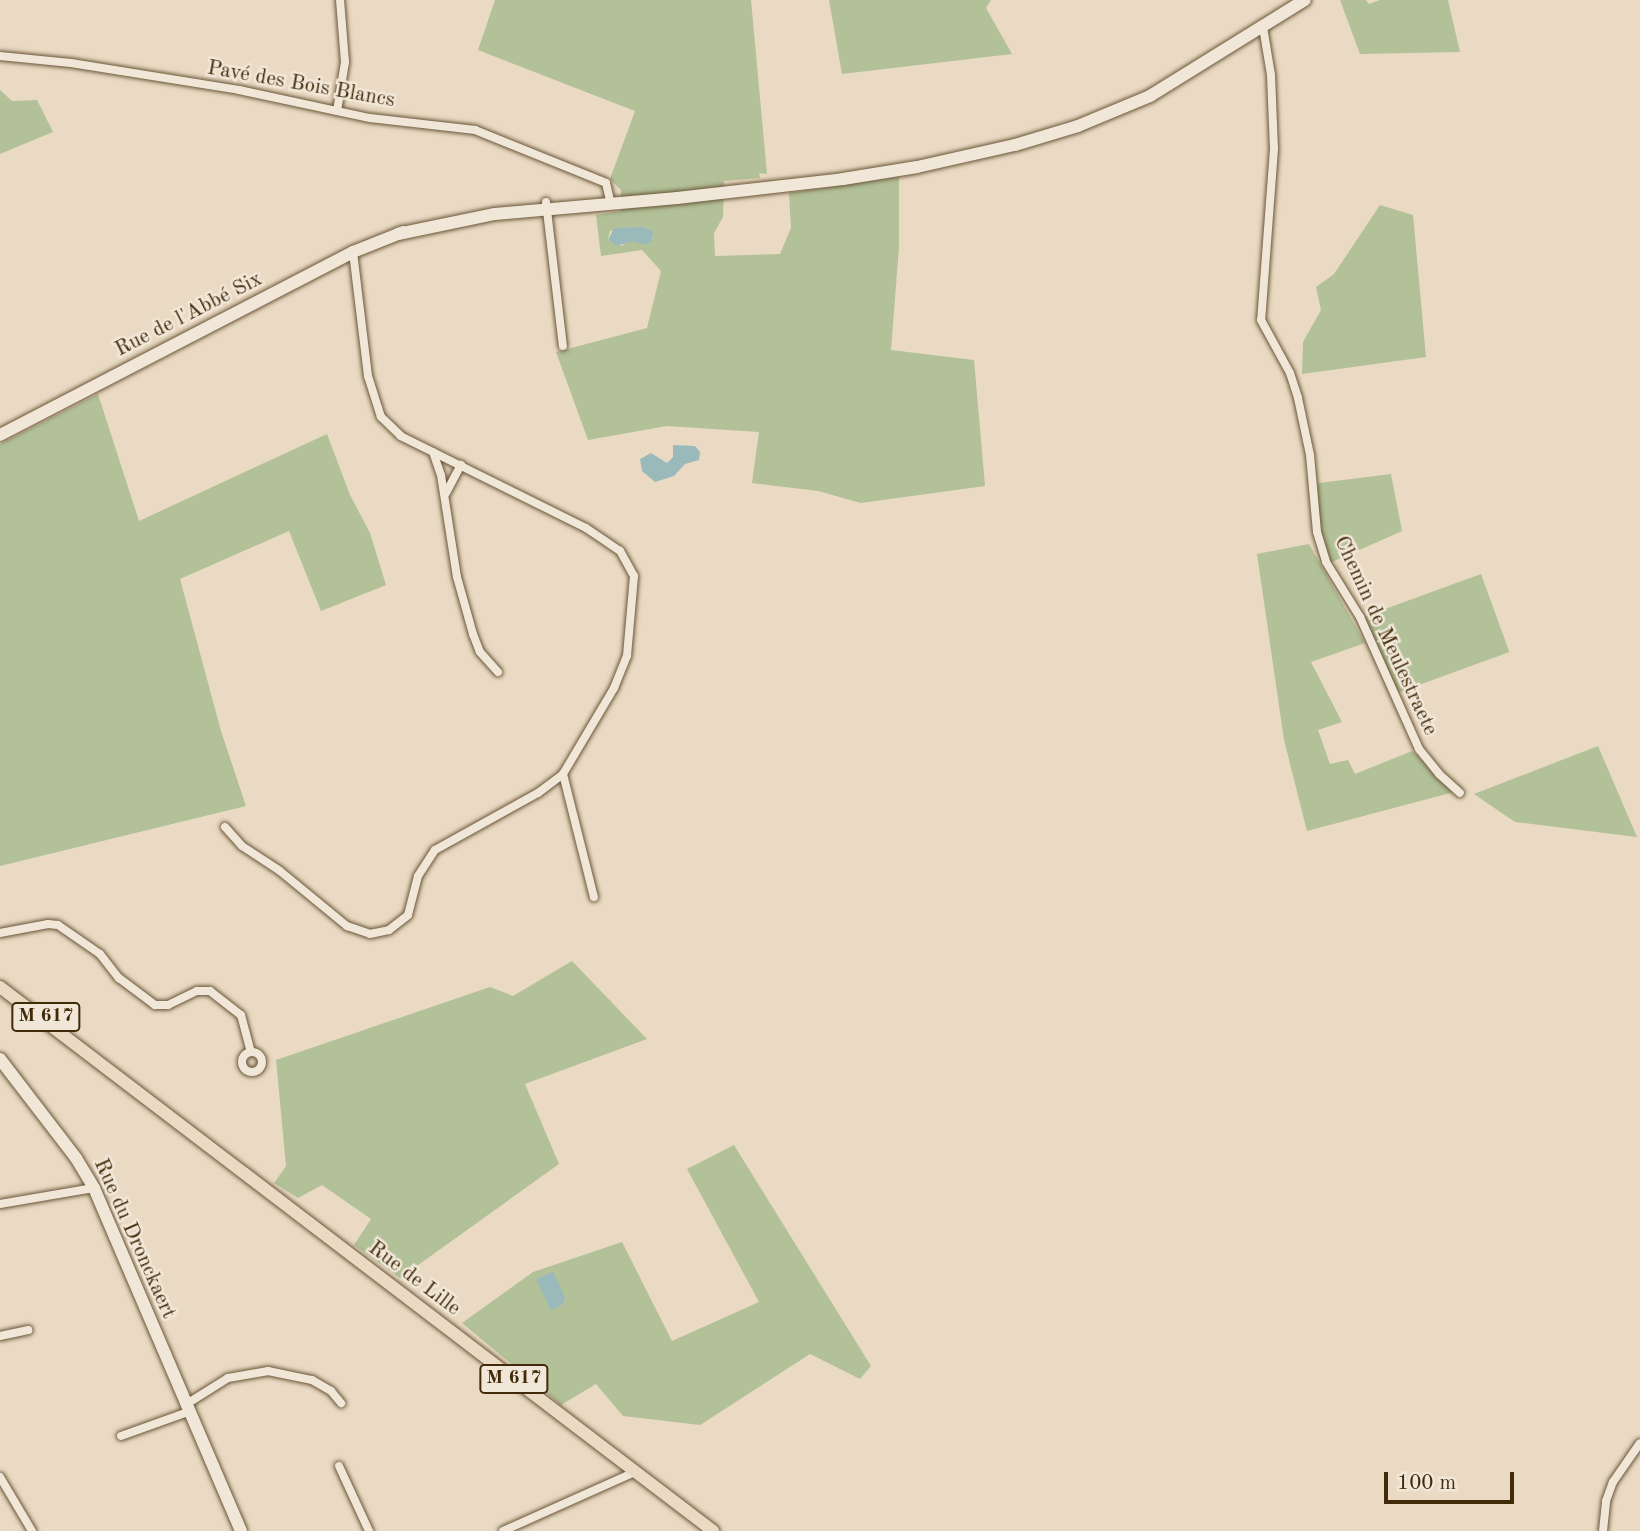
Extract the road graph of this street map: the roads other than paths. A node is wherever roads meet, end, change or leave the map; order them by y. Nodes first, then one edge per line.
1 (340, 0) edge
2 (1305, 0) edge
3 (1263, 27) junction
4 (0, 55) edge
5 (337, 111) junction
6 (611, 200) junction
7 (546, 206) junction
8 (353, 252) junction
9 (563, 346) dead end
10 (2, 430) edge
11 (433, 452) junction
12 (461, 465) junction
13 (445, 496) junction
14 (498, 672) dead end
15 (564, 774) junction
16 (1460, 793) dead end
17 (225, 827) dead end
18 (594, 897) dead end
19 (0, 935) edge
20 (0, 978) edge
21 (0, 987) edge
22 (251, 1052) dead end
23 (91, 1057) junction
24 (0, 1059) edge
25 (94, 1188) junction
26 (0, 1204) edge
27 (28, 1330) dead end
28 (0, 1336) edge
29 (341, 1403) dead end
30 (187, 1409) junction
31 (121, 1436) dead end
32 (1640, 1443) edge
33 (339, 1466) dead end
34 (635, 1472) junction
35 (0, 1476) edge
36 (32, 1531) edge
37 (241, 1531) edge
38 (369, 1531) edge
39 (503, 1531) edge
40 (713, 1531) edge
41 (1603, 1531) edge

1 - 5 street
2 - 3 main road, Rue de l'Abbé Six
3 - 6 main road, Rue de l'Abbé Six
3 - 16 street, Chemin de Meulestraete
4 - 5 street, Pavé des Bois Blancs
5 - 6 street, Pavé des Bois Blancs
6 - 7 main road, Rue de l'Abbé Six
7 - 8 main road, Rue de l'Abbé Six
7 - 9 street
8 - 10 main road, Rue de l'Abbé Six
8 - 11 street
11 - 12 street
11 - 13 street
12 - 13 street
12 - 15 street
13 - 14 street
15 - 17 street
15 - 18 street
19 - 22 street
20 - 23 main road, Rue de Lille / M 617
21 - 23 main road, Rue de Lille / M 617
23 - 34 main road, Rue de Lille / M 617
24 - 25 main road, Rue du Dronckaert
25 - 26 street
25 - 30 main road, Rue du Dronckaert
27 - 28 street
29 - 30 street
30 - 31 street
30 - 37 main road, Rue du Dronckaert
32 - 41 street
33 - 38 street
34 - 39 street
34 - 40 main road, Rue de Lille / M 617
35 - 36 street

